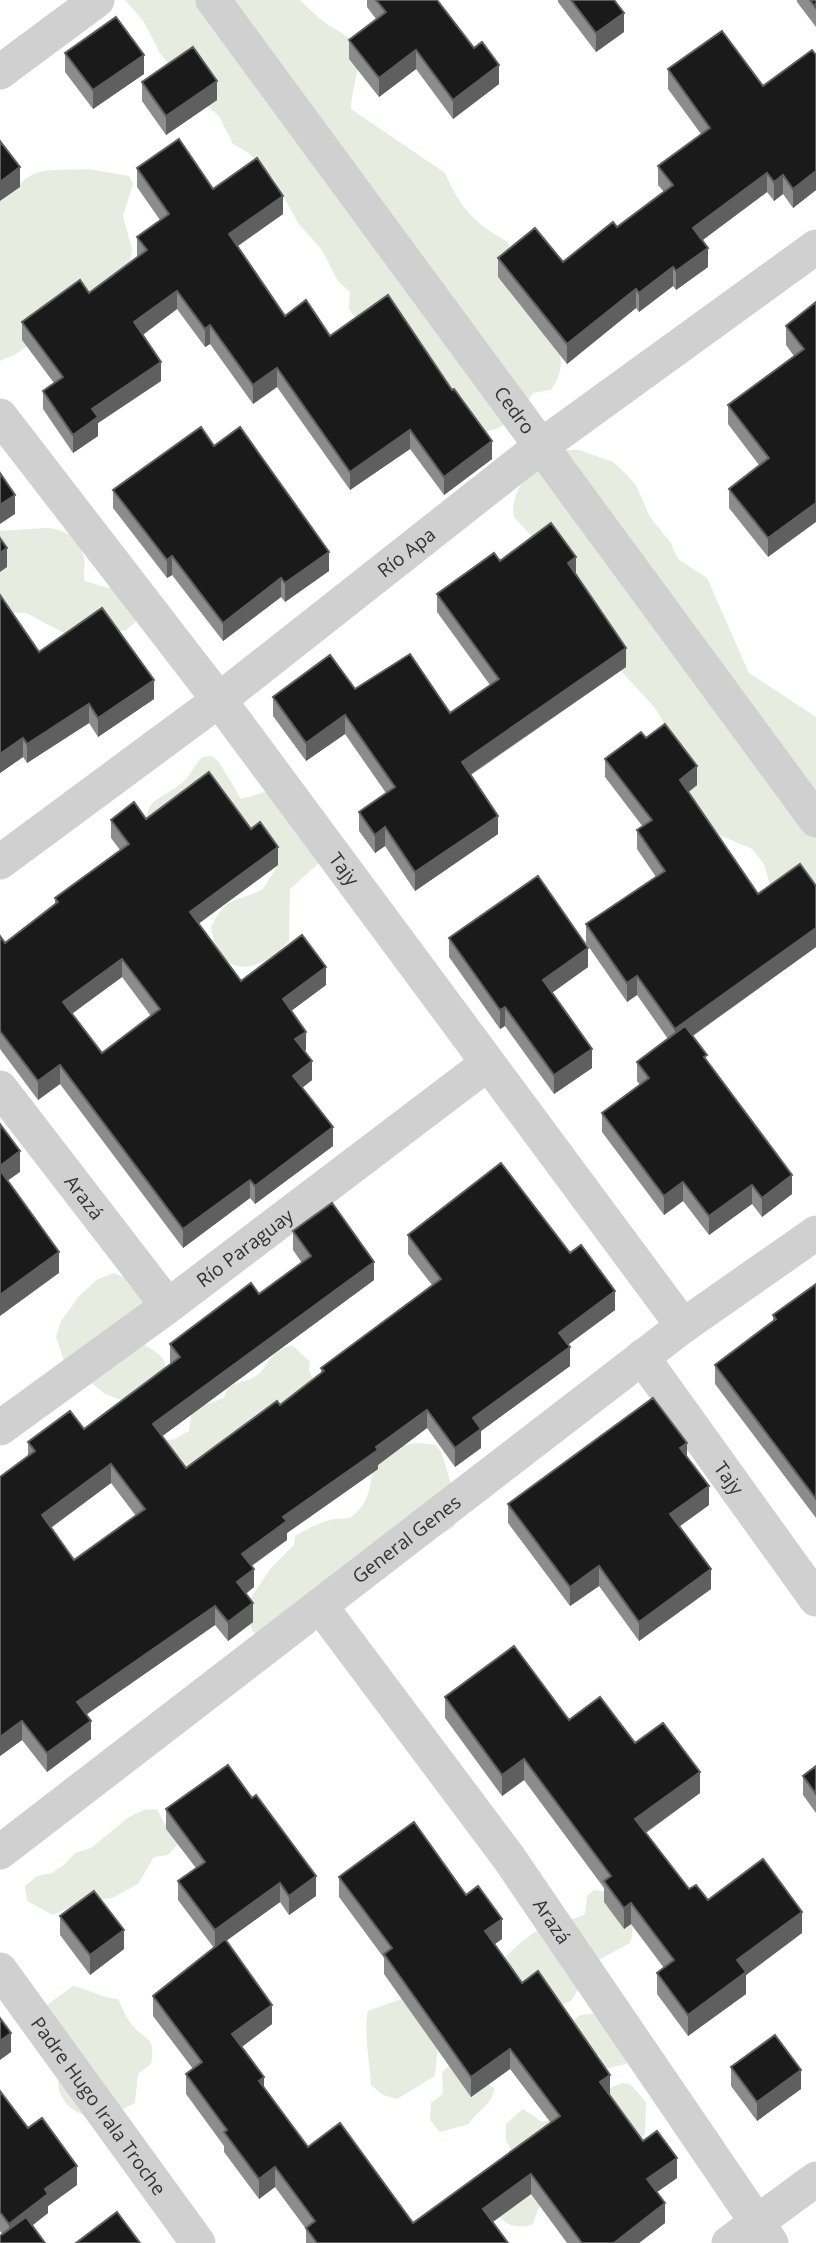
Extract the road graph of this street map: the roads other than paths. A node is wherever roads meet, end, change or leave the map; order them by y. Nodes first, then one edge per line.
1 (97, 0) edge
2 (213, 0) edge
3 (0, 72) edge
4 (816, 247) edge
5 (0, 416) edge
6 (540, 447) junction
7 (219, 700) junction
8 (816, 820) edge
9 (0, 862) edge
10 (487, 1064) junction
11 (0, 1088) edge
12 (816, 1233) edge
13 (168, 1306) junction
14 (683, 1326) junction
15 (642, 1357) junction
16 (0, 1428) edge
17 (816, 1599) edge
18 (321, 1607) junction
19 (0, 1852) edge
20 (0, 1970) edge
21 (816, 2179) edge
22 (764, 2233) edge
23 (198, 2243) edge
24 (729, 2243) edge

1 - 3 street
2 - 6 street, Cedro
4 - 6 street, Río Apa
5 - 7 street, Tajy
6 - 7 street, Río Apa
6 - 8 street, Cedro
7 - 9 street, Río Apa
7 - 10 street, Tajy
10 - 13 street, Río Paraguay
10 - 14 street, Tajy
11 - 13 street, Arazá
12 - 14 street, General Genes
13 - 16 street, Río Paraguay
14 - 15 street, General Genes
15 - 17 street, Tajy
15 - 18 street, General Genes
18 - 19 street, General Genes
18 - 22 street, Arazá
20 - 23 street, Padre Hugo Irala Troche
21 - 22 street
22 - 24 street

